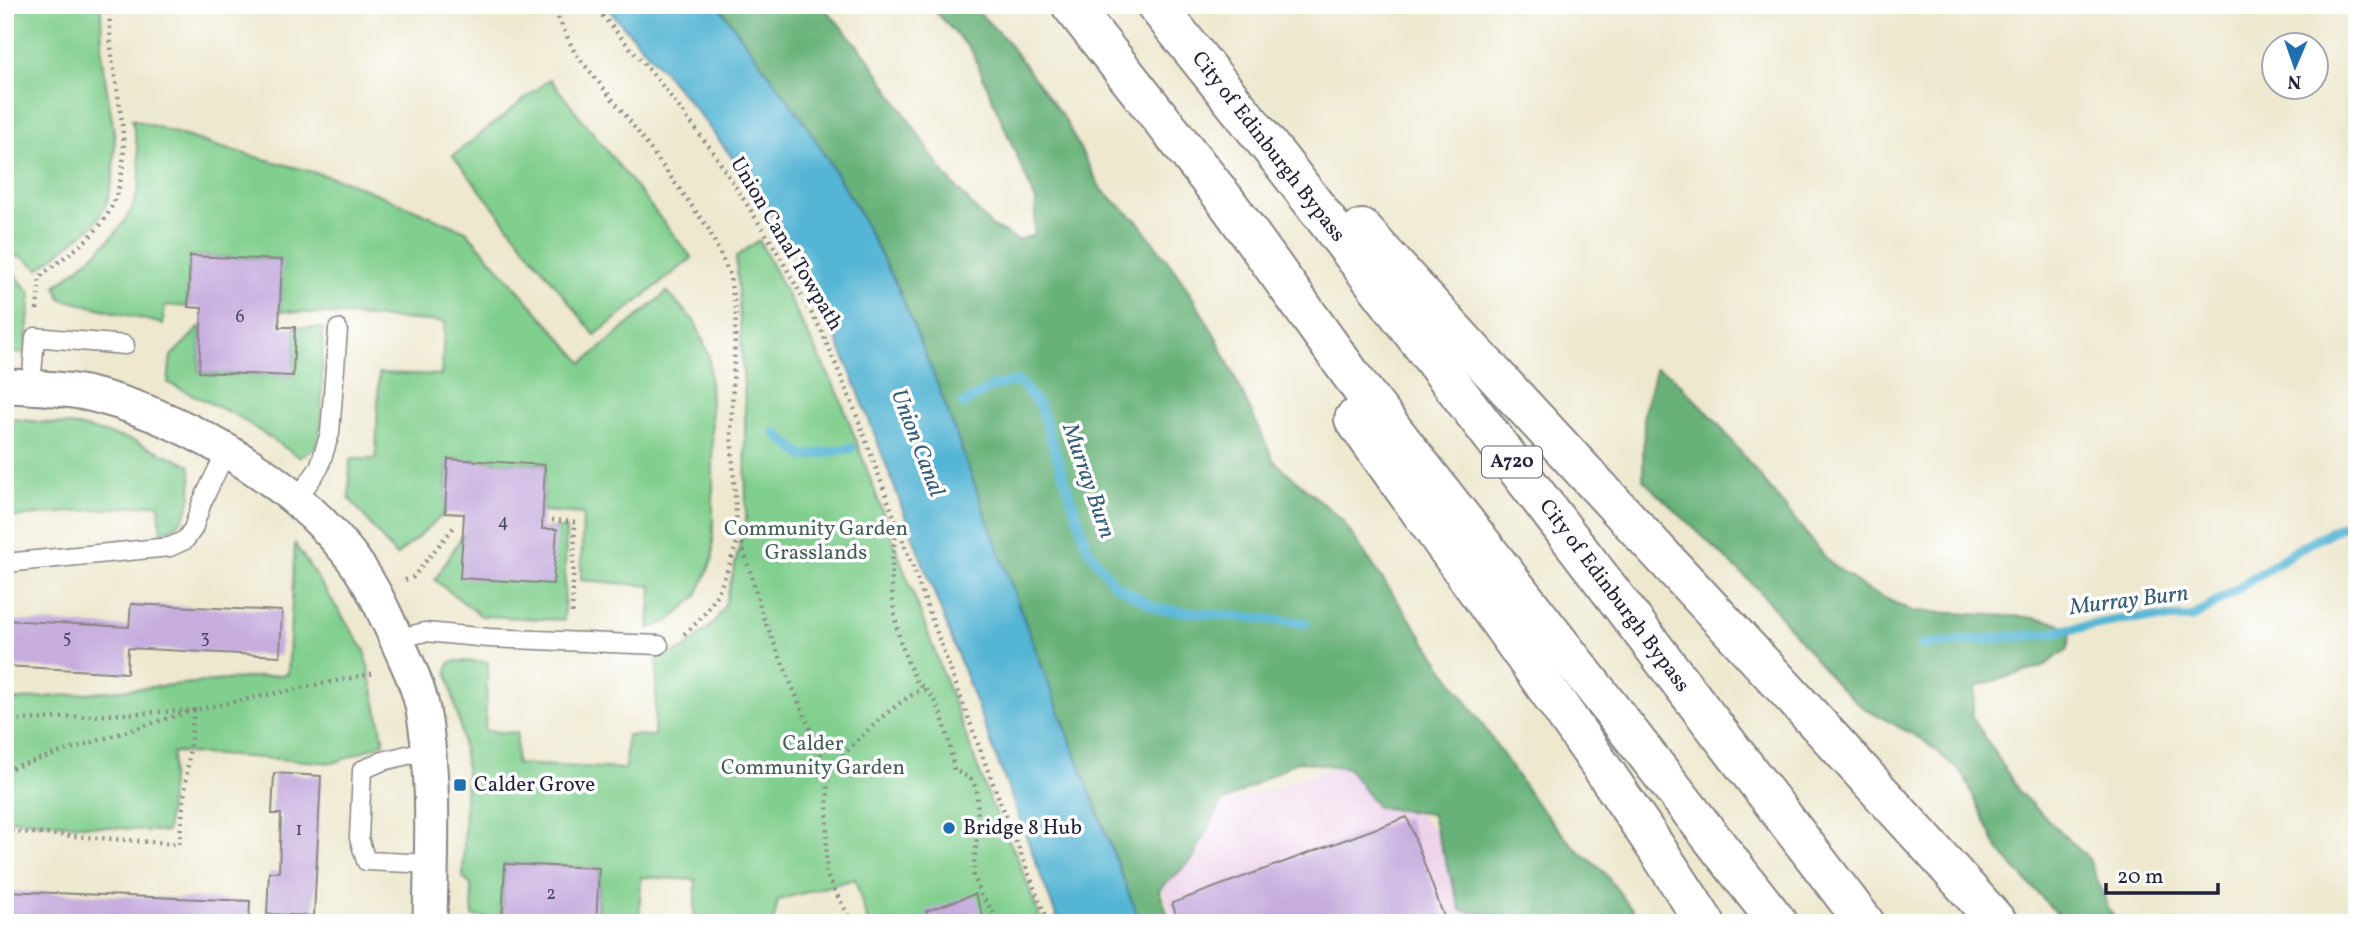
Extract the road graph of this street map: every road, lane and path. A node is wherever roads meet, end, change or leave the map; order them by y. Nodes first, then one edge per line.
1 (109, 5) edge
2 (552, 5) edge
3 (593, 5) edge
4 (1070, 5) edge
5 (1156, 5) edge
6 (1281, 161) junction
7 (338, 329) dead end
8 (35, 337) junction
9 (125, 345) dead end
10 (18, 386) edge
11 (226, 452) junction
12 (297, 499) junction
13 (552, 520) dead end
14 (454, 527) dead end
15 (897, 529) junction
16 (739, 536) junction
17 (5, 563) edge
18 (374, 591) junction
19 (571, 641) junction
20 (659, 645) joint
21 (403, 652) junction
22 (924, 688) junction
23 (194, 709) junction
24 (5, 721) edge
25 (428, 750) junction
26 (5, 770) edge
27 (828, 771) junction
28 (5, 831) edge
29 (431, 864) junction
30 (430, 923) edge
31 (852, 923) edge
32 (1002, 923) edge
33 (1048, 923) edge
34 (1705, 923) edge
35 (1777, 923) edge
36 (1864, 923) edge
37 (1998, 923) edge

1 - 8 path
2 - 16 path
3 - 15 path, Union Canal Towpath
4 - 34 highway
4 - 35 highway
5 - 6 highway, City of Edinburgh Bypass / A720
6 - 36 highway, City of Edinburgh Bypass / A720
6 - 37 highway, A720
7 - 12 lane
8 - 9 lane
8 - 10 lane
10 - 11 street
11 - 12 street
11 - 17 lane
12 - 18 street
13 - 19 path
14 - 18 path
15 - 22 path
15 - 33 path, Union Canal Towpath
16 - 20 path
16 - 27 path
18 - 21 street
19 - 20 lane
19 - 21 lane
21 - 23 path
21 - 25 street
22 - 27 path
22 - 32 path
23 - 24 path
23 - 26 path
23 - 28 path
25 - 29 street
25 - 29 lane
27 - 31 path
29 - 30 street

